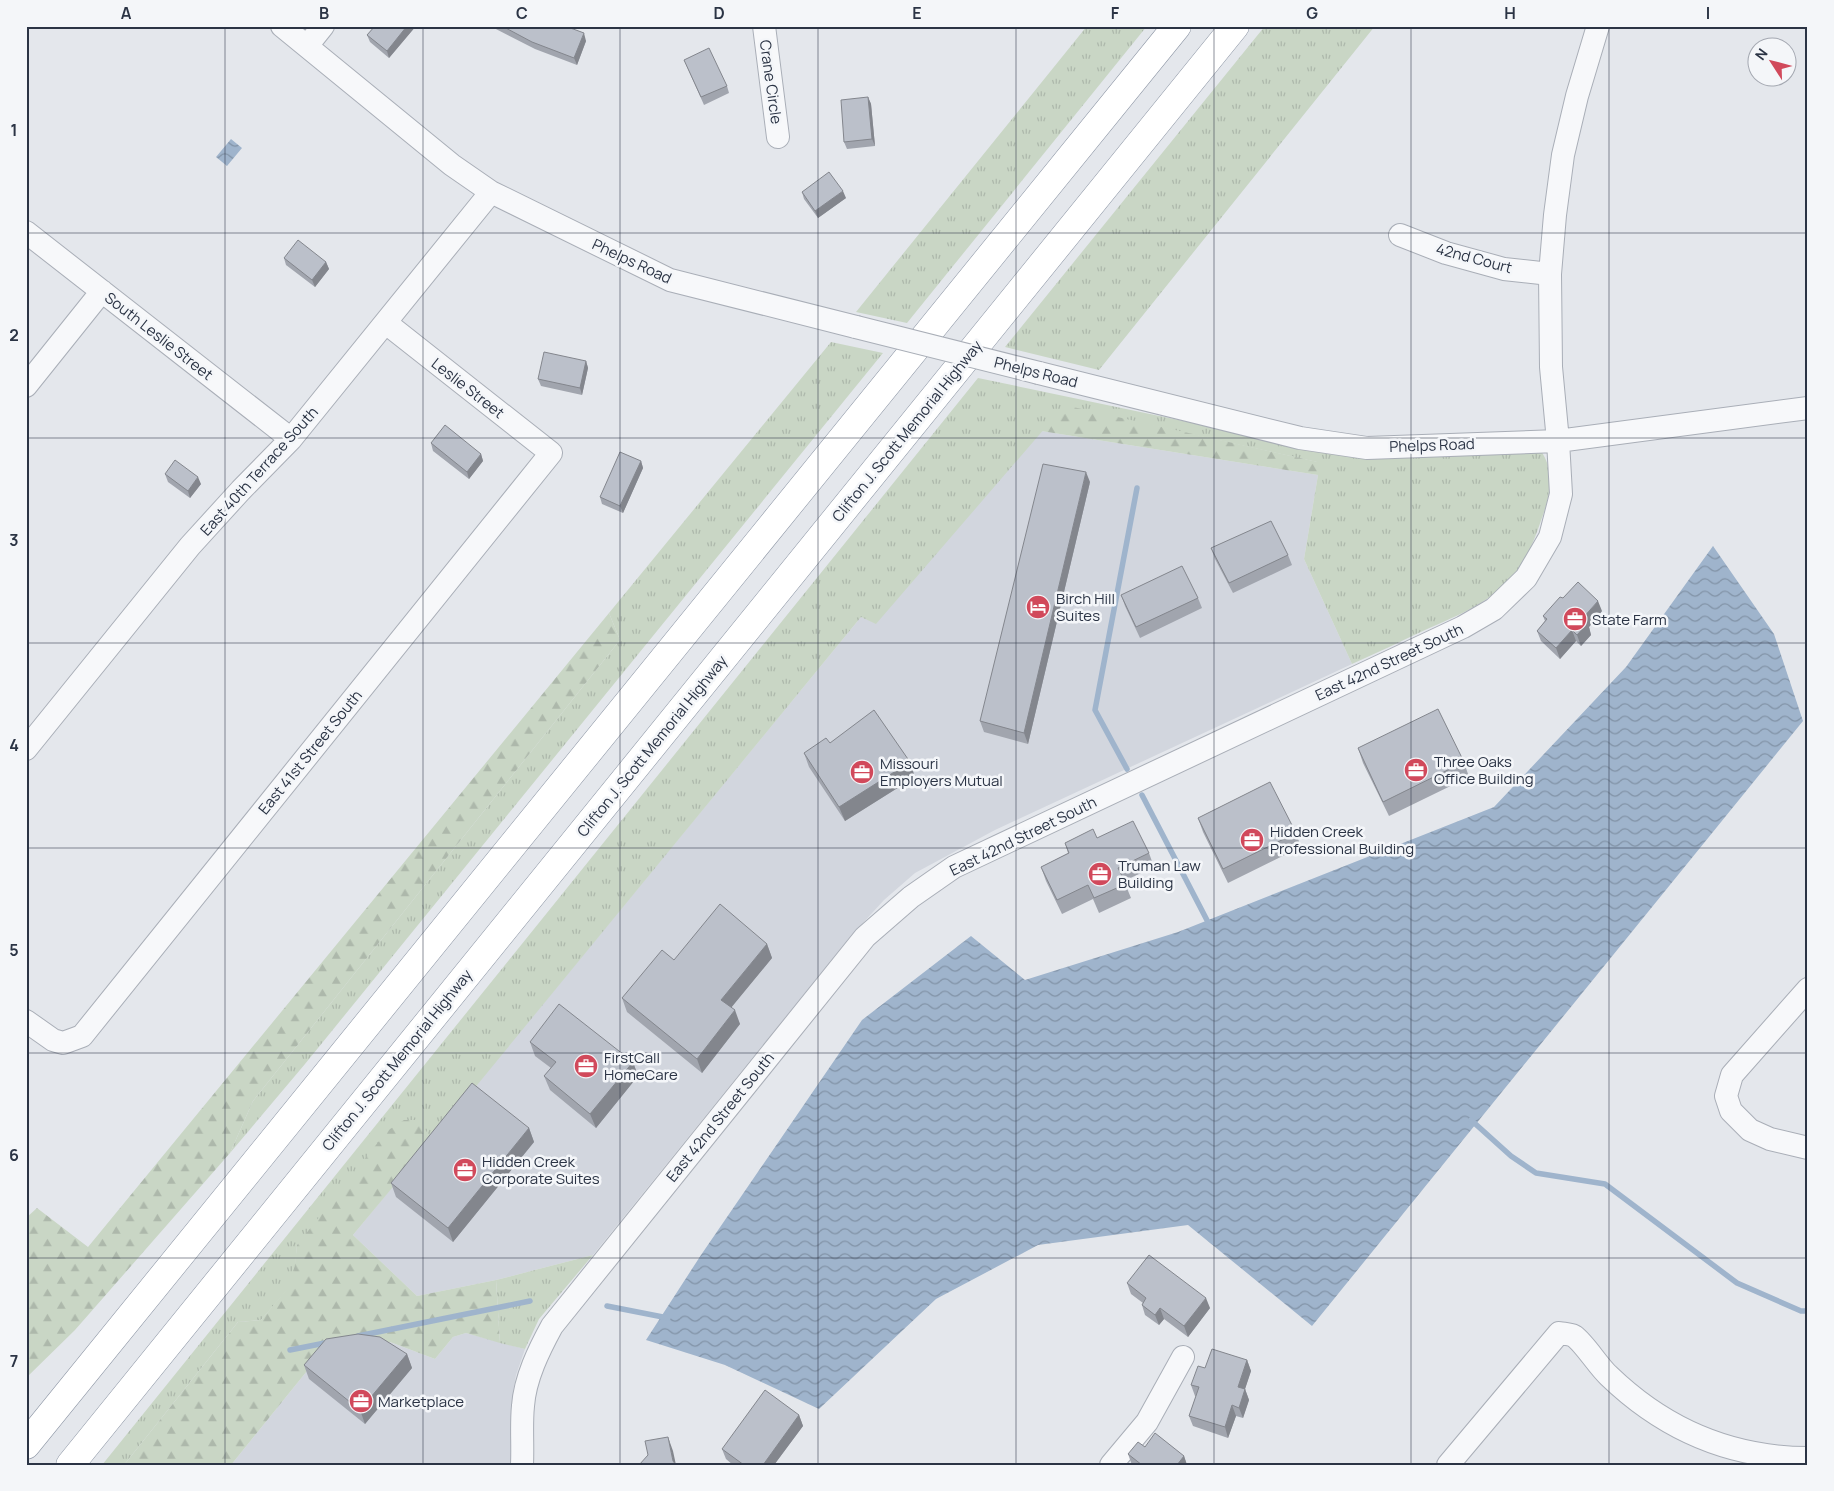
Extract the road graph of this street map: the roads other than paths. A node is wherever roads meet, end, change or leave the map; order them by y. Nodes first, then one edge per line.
1 (282, 26) edge
2 (323, 26) edge
3 (764, 26) edge
4 (1177, 26) edge
5 (1235, 26) edge
6 (1598, 26) edge
7 (307, 46) junction
8 (778, 137) dead end
9 (491, 192) junction
10 (26, 232) edge
11 (1400, 235) dead end
12 (1550, 274) junction
13 (102, 291) junction
14 (386, 323) junction
15 (26, 386) edge
16 (1808, 408) edge
17 (291, 439) junction
18 (1558, 440) junction
19 (551, 453) joint
20 (26, 749) edge
21 (1808, 989) edge
22 (26, 1021) edge
23 (1808, 1148) edge
24 (114, 1337) junction
25 (1183, 1358) dead end
26 (26, 1416) edge
27 (26, 1445) edge
28 (1733, 1457) edge
29 (1808, 1458) edge
30 (70, 1465) edge
31 (522, 1465) edge
32 (1111, 1465) edge
33 (1448, 1465) edge

1 - 7 street, Phelps Road
2 - 7 street
3 - 8 street, Crane Circle
4 - 24 highway
5 - 30 highway, Clifton J. Scott Memorial Highway
6 - 12 street, East 42nd Street South
7 - 9 street, Phelps Road
9 - 14 street, East 40th Terrace South
9 - 18 street, Phelps Road, bridge
10 - 13 street, South Leslie Street
11 - 12 street, 42nd Court
12 - 18 street, East 42nd Street South
13 - 15 street
13 - 17 street, South Leslie Street
14 - 17 street, East 40th Terrace South
14 - 19 street, Leslie Street
16 - 18 street, Phelps Road
17 - 20 street, East 40th Terrace South
18 - 31 street, East 42nd Street South
19 - 22 street, East 41st Street South
21 - 23 street
24 - 26 highway
24 - 27 highway
25 - 32 street
28 - 29 street
28 - 33 street

